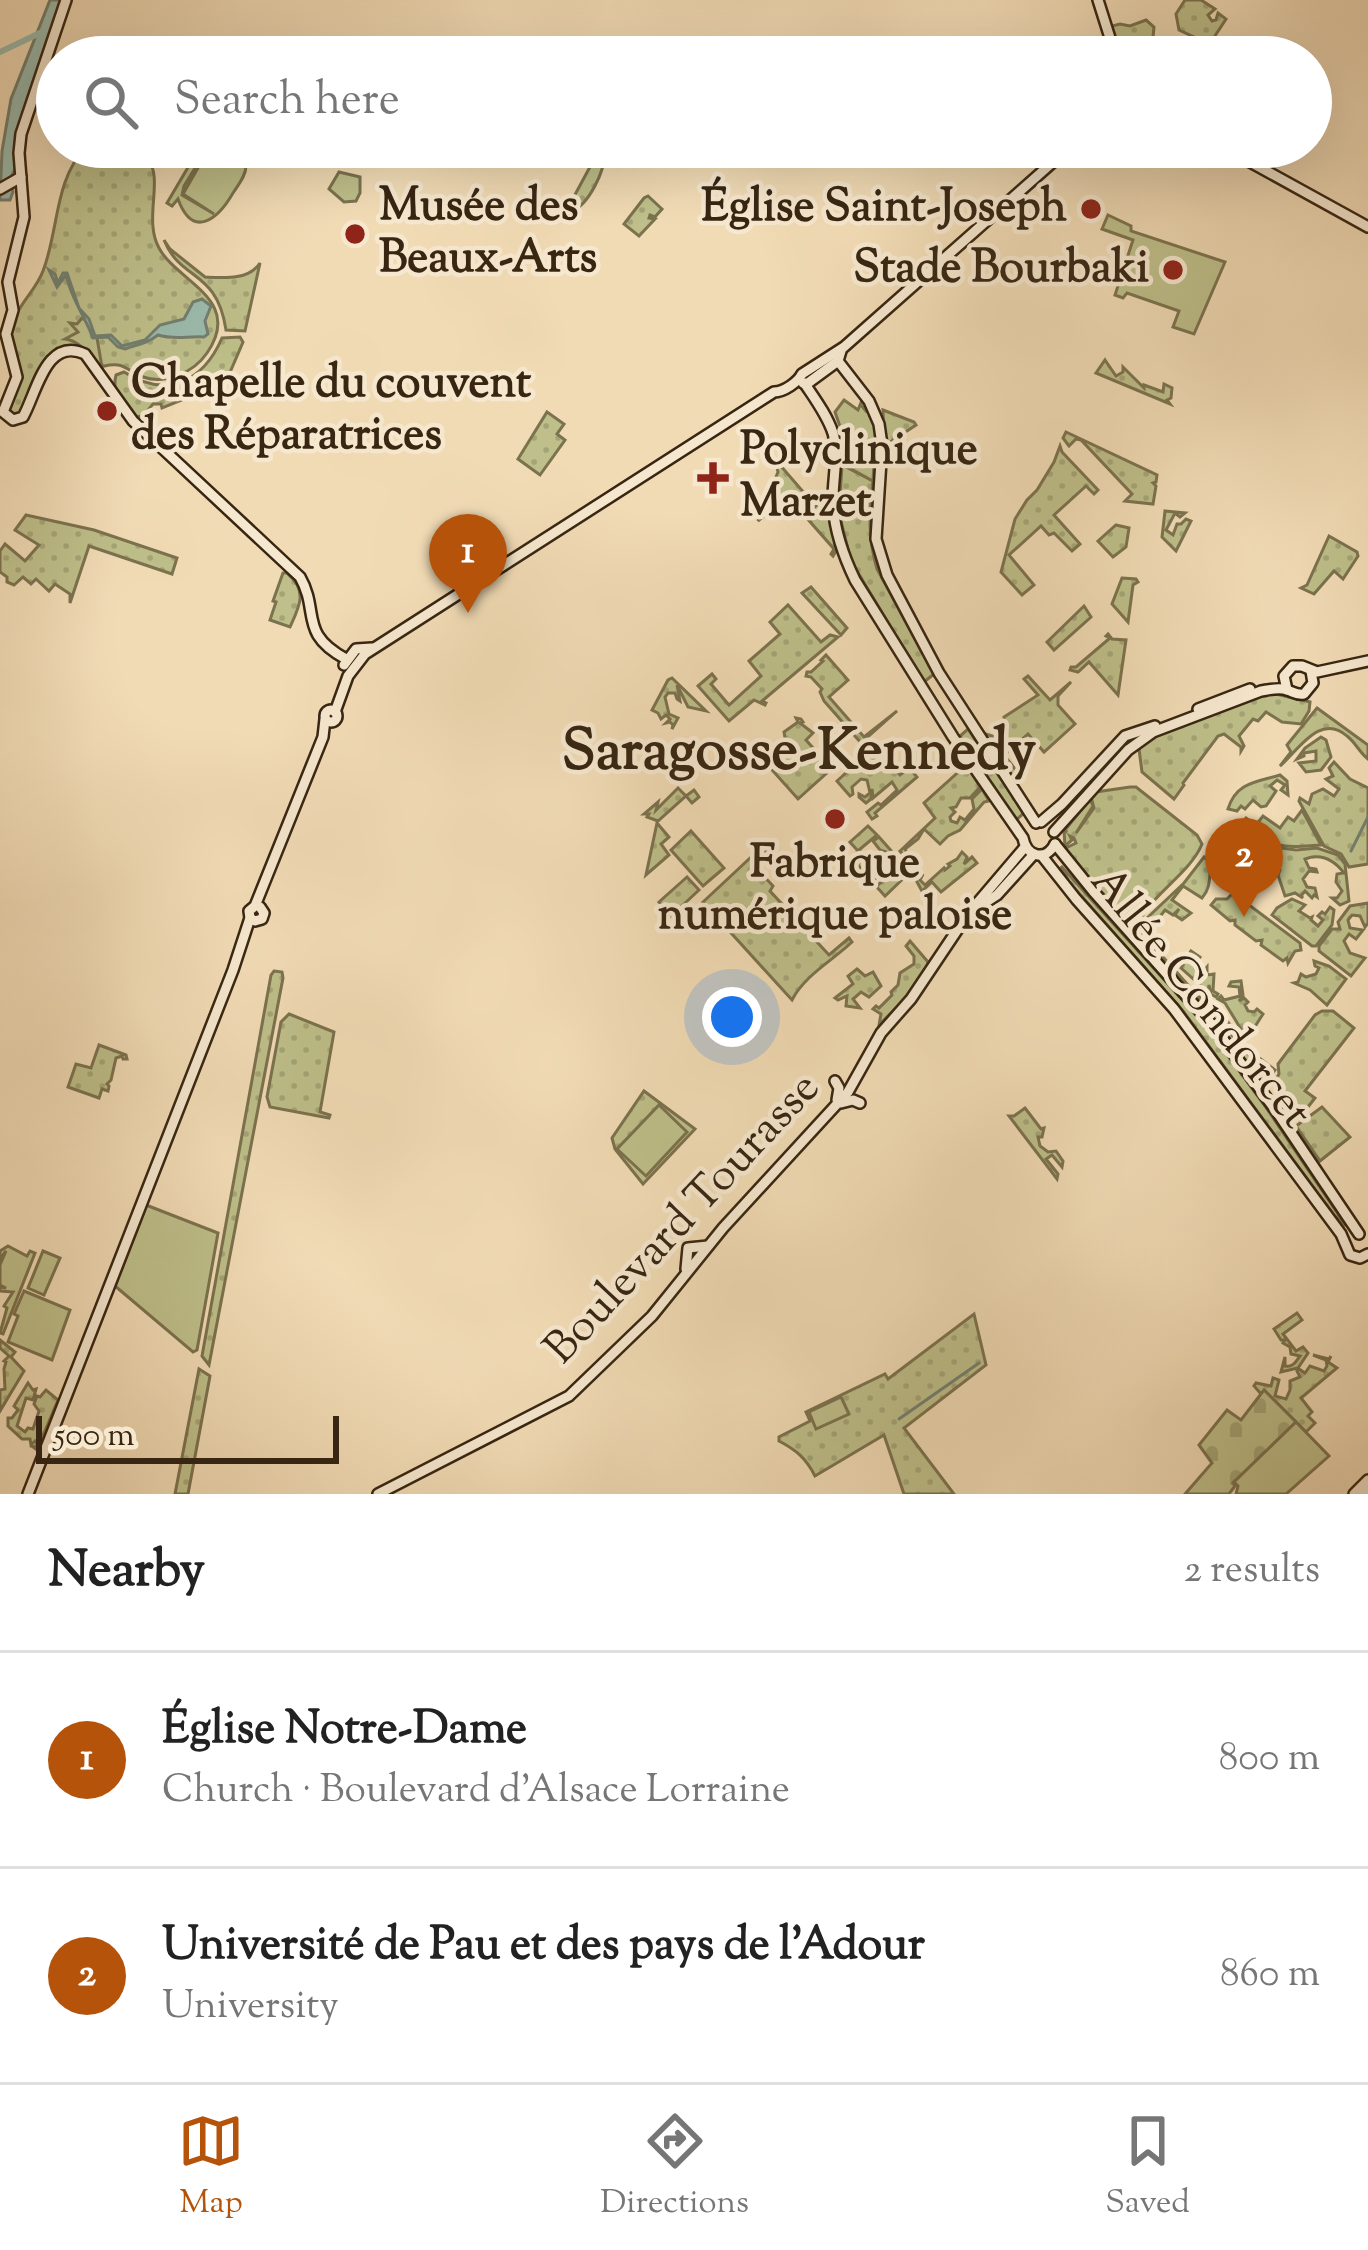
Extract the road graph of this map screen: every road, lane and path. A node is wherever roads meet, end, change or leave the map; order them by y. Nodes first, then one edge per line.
1 (66, 0) edge
2 (1098, 0) edge
3 (54, 36) edge
4 (1110, 36) edge
5 (36, 89) edge
6 (1046, 168) edge
7 (1261, 168) edge
8 (16, 178) junction
9 (0, 189) edge
10 (1368, 227) edge
11 (6, 310) edge
12 (835, 358) junction
13 (802, 382) junction
14 (777, 396) junction
15 (813, 396) junction
16 (345, 664) junction
17 (1368, 664) edge
18 (1312, 677) junction
19 (1285, 685) junction
20 (1094, 780) junction
21 (1039, 822) junction
22 (1055, 838) junction
23 (1031, 849) junction
24 (835, 1081) dead end
25 (860, 1103) dead end
26 (836, 1106) junction
27 (1364, 1236) edge
28 (1346, 1243) junction
29 (1364, 1260) edge
30 (1368, 1480) edge
31 (28, 1494) edge
32 (378, 1494) edge
33 (1354, 1494) edge

1 - 3 main road
2 - 4 main road
5 - 8 main road
6 - 12 main road
7 - 10 main road
8 - 9 main road
8 - 11 main road
11 - 16 main road
12 - 13 main road
12 - 21 main road, Allée Condorcet
13 - 14 main road
13 - 15 main road, Allée Condorcet
14 - 15 main road
14 - 16 main road
15 - 23 main road, Allée Condorcet
16 - 31 main road
17 - 18 main road
18 - 19 main road
18 - 19 main road
19 - 20 main road
20 - 21 main road
20 - 22 main road
21 - 22 main road, Allée Condorcet
21 - 23 main road
22 - 23 main road
22 - 27 main road, Allée Condorcet
23 - 26 main road, Boulevard Tourasse
23 - 28 main road, Allée Condorcet
24 - 26 main road
25 - 26 main road
26 - 32 main road, Boulevard Tourasse
27 - 28 main road
28 - 29 main road, Allée Condorcet
30 - 33 main road

